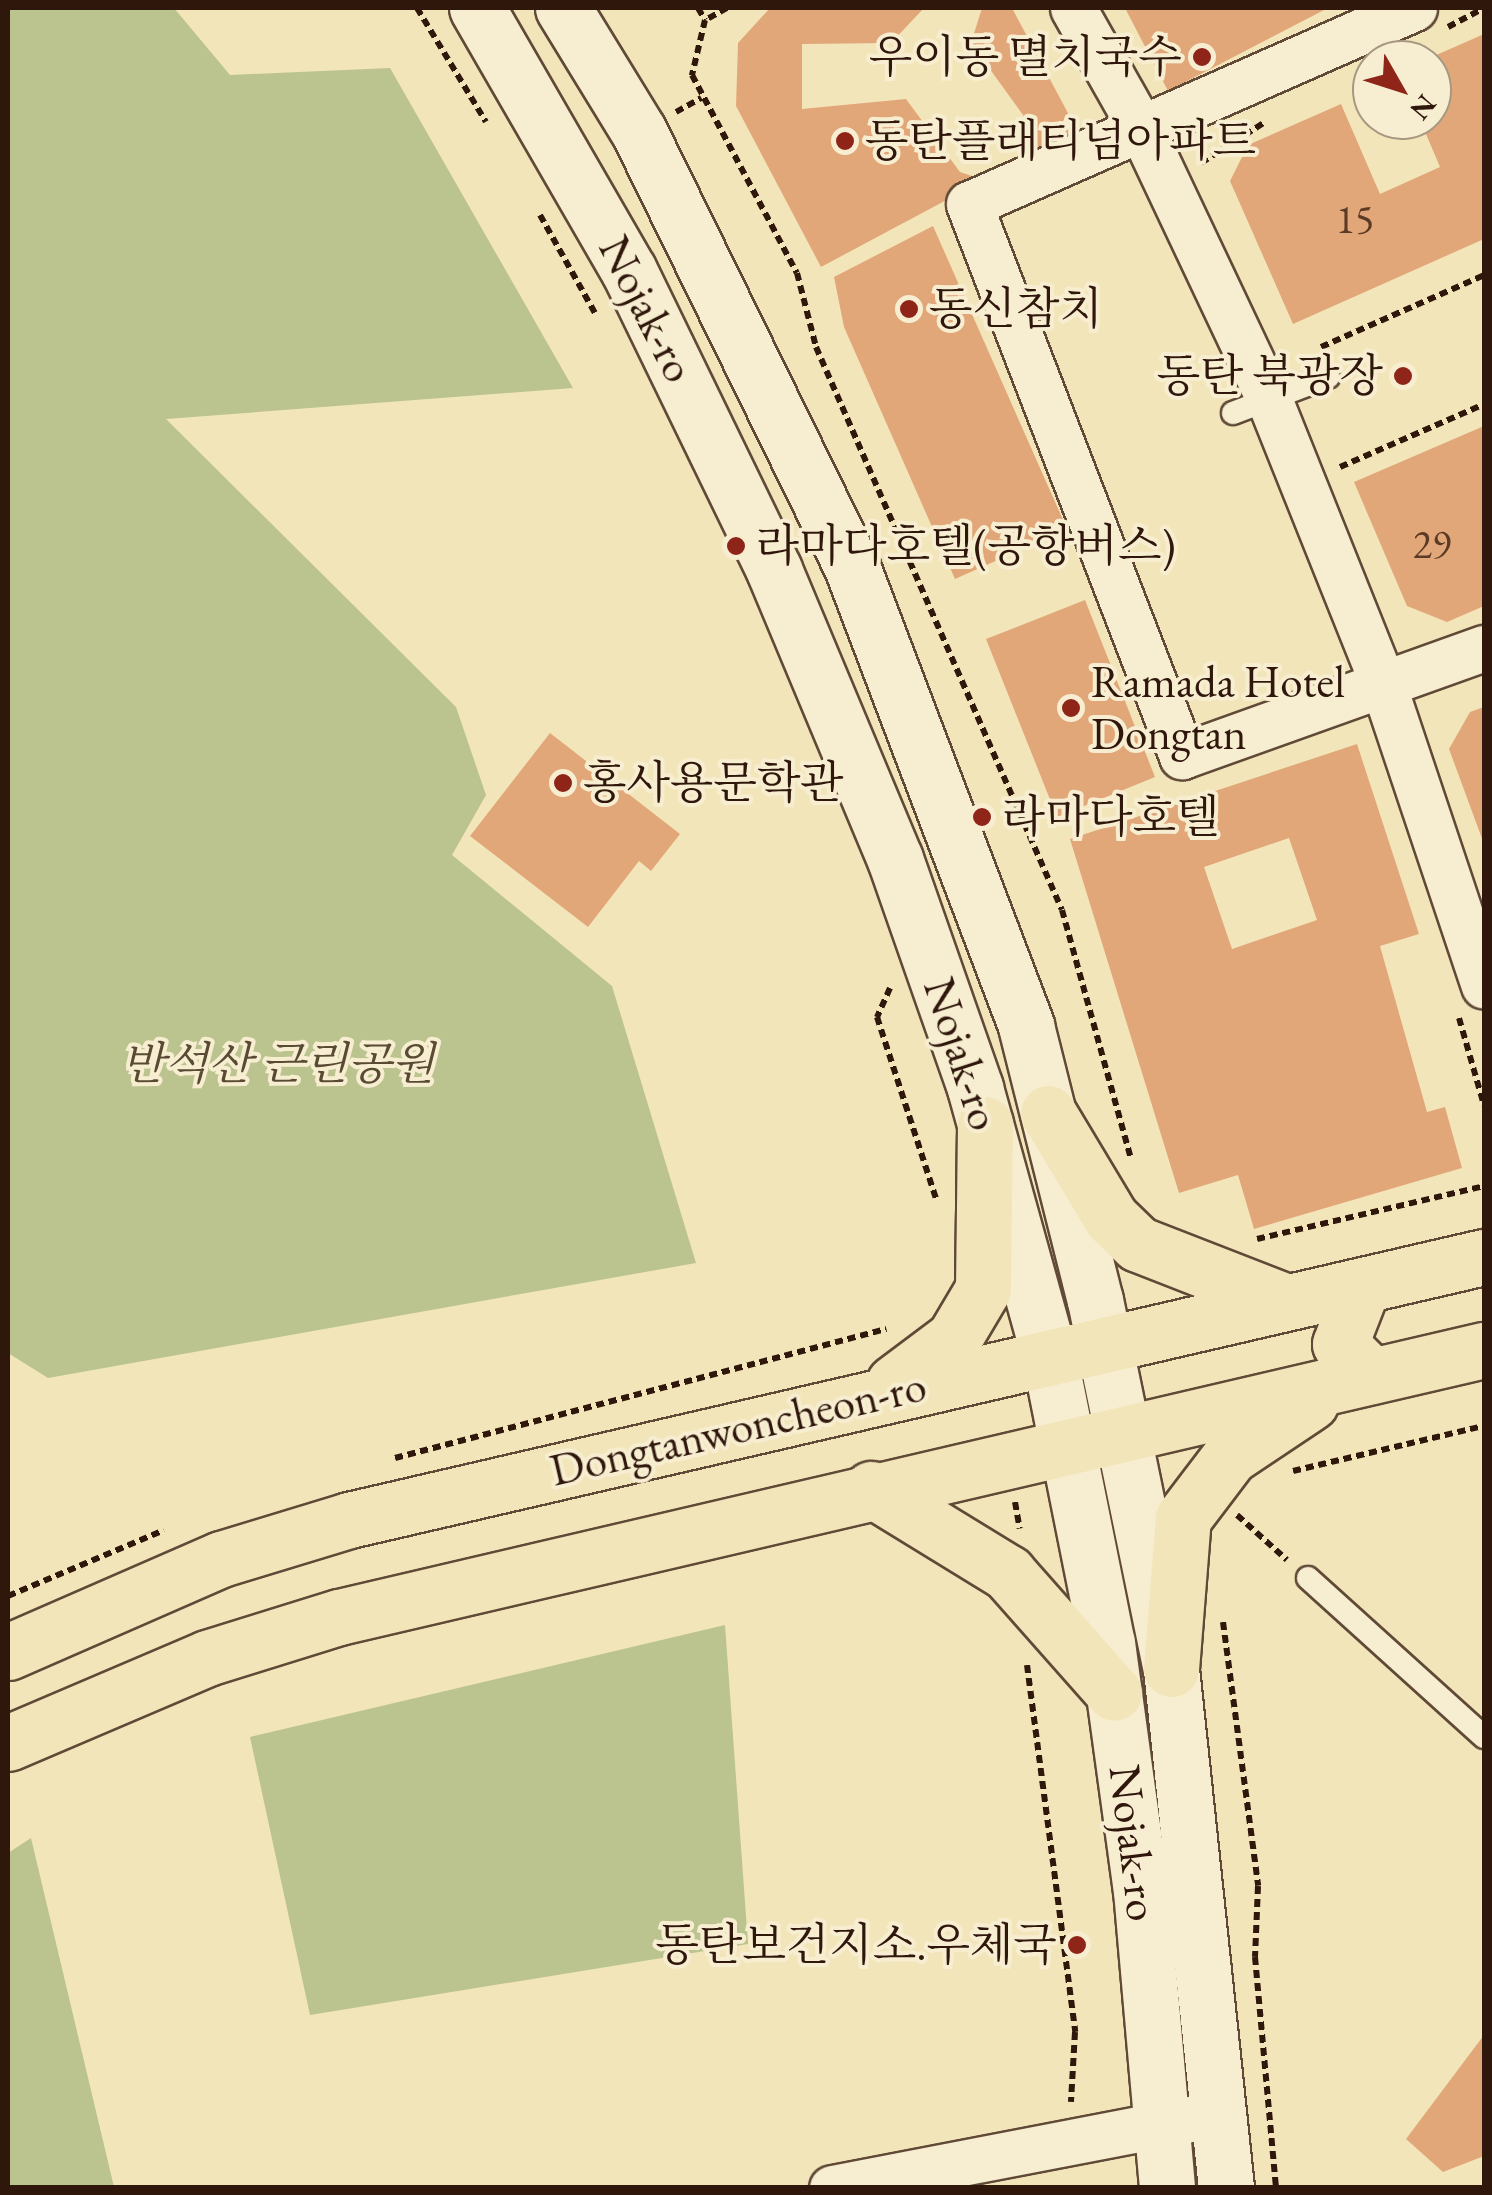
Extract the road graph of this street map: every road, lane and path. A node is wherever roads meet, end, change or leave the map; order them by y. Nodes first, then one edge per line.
1 (417, 8) edge
2 (698, 8) edge
3 (727, 8) edge
4 (1073, 8) edge
5 (1414, 8) edge
6 (566, 9) edge
7 (706, 20) junction
8 (490, 27) edge
9 (1272, 118) dead end
10 (1142, 128) junction
11 (492, 132) dead end
12 (1195, 182) dead end
13 (536, 208) dead end
14 (682, 220) junction
15 (621, 256) junction
16 (1484, 275) edge
17 (598, 318) dead end
18 (1311, 351) dead end
19 (1328, 376) dead end
20 (1484, 404) edge
21 (1251, 406) junction
22 (1322, 475) dead end
23 (1484, 648) edge
24 (1384, 684) junction
25 (1482, 965) edge
26 (884, 972) dead end
27 (1042, 1092) junction
28 (980, 1106) junction
29 (1136, 1180) dead end
30 (1484, 1186) edge
31 (940, 1211) dead end
32 (1248, 1241) dead end
33 (1484, 1258) edge
34 (1363, 1285) junction
35 (1287, 1302) junction
36 (1104, 1344) junction
37 (1484, 1350) edge
38 (1050, 1358) junction
39 (1355, 1380) junction
40 (869, 1399) junction
41 (1484, 1426) edge
42 (1122, 1431) junction
43 (1068, 1442) junction
44 (1286, 1472) dead end
45 (871, 1490) junction
46 (1222, 1501) dead end
47 (1308, 1578) joint
48 (1221, 1611) dead end
49 (8, 1652) edge
50 (1025, 1652) dead end
51 (1174, 1686) junction
52 (1116, 1703) junction
53 (1484, 1737) edge
54 (8, 1743) edge
55 (1066, 2072) dead end
56 (1220, 2113) junction
57 (1163, 2124) junction
58 (832, 2188) edge
59 (1167, 2188) edge
60 (1226, 2188) edge
61 (1276, 2188) edge

1 - 11 path
2 - 7 path
3 - 7 path
4 - 10 street
5 - 10 street
6 - 8 street
6 - 14 street, Nojak-ro
7 - 29 path
8 - 15 street, Nojak-ro
9 - 12 path
10 - 21 street
10 - 24 street
13 - 17 path
14 - 15 street
14 - 27 street, Nojak-ro
15 - 28 street, Nojak-ro
16 - 18 path
19 - 21 lane
20 - 22 path
21 - 24 street
23 - 24 street
24 - 25 street
26 - 31 path
27 - 28 street
27 - 35 main road
27 - 36 street, Nojak-ro
28 - 38 street, Nojak-ro
28 - 40 main road
30 - 32 path
33 - 34 main road, Dongtanwoncheon-ro
34 - 35 main road, Dongtanwoncheon-ro
34 - 39 main road
35 - 36 main road, Dongtanwoncheon-ro
36 - 38 main road, Dongtanwoncheon-ro
36 - 42 street, Nojak-ro
37 - 39 main road, Dongtanwoncheon-ro
38 - 40 main road, Dongtanwoncheon-ro
38 - 43 street, Nojak-ro
39 - 42 main road, Dongtanwoncheon-ro
39 - 51 main road
40 - 49 main road, Dongtanwoncheon-ro
41 - 44 path
42 - 43 main road, Dongtanwoncheon-ro
42 - 51 street, Nojak-ro
43 - 45 main road, Dongtanwoncheon-ro
43 - 52 street, Nojak-ro
45 - 52 main road
45 - 54 main road, Dongtanwoncheon-ro
46 - 47 path
47 - 53 lane
48 - 61 path
50 - 55 path
51 - 52 street
51 - 56 street, Nojak-ro
52 - 57 street, Nojak-ro
56 - 57 street
56 - 60 street, Nojak-ro
57 - 58 street
57 - 59 street, Nojak-ro

